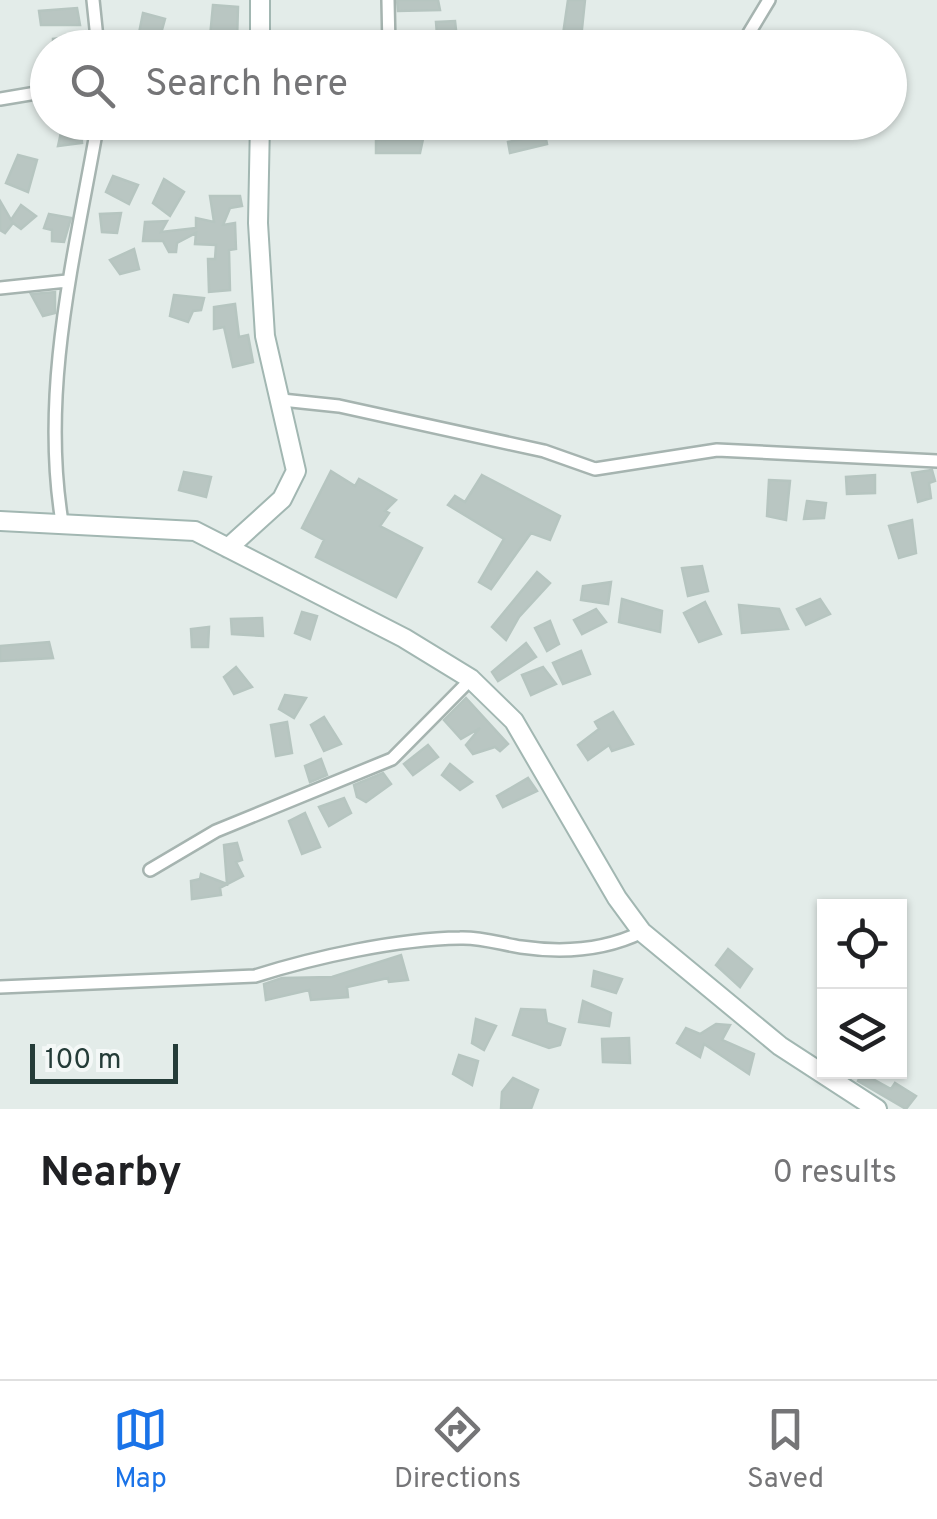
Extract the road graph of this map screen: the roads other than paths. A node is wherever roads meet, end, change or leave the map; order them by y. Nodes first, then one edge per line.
1 (93, 0) edge
2 (260, 0) edge
3 (388, 0) edge
4 (769, 0) edge
5 (96, 30) edge
6 (260, 30) edge
7 (389, 30) edge
8 (751, 30) edge
9 (30, 94) edge
10 (0, 99) edge
11 (94, 140) edge
12 (260, 140) edge
13 (67, 281) junction
14 (0, 288) edge
15 (282, 400) junction
16 (937, 461) edge
17 (0, 520) edge
18 (62, 522) junction
19 (228, 548) junction
20 (471, 679) junction
21 (150, 870) dead end
22 (642, 932) junction
23 (0, 987) edge
24 (877, 1109) edge

1 - 5 street
2 - 6 street
3 - 7 street
4 - 8 street
9 - 10 street
11 - 13 street
12 - 15 street
13 - 14 street
13 - 18 street
15 - 16 street
15 - 19 street
17 - 18 street
18 - 19 street
19 - 20 street
20 - 21 street
20 - 22 street
22 - 23 street
22 - 24 street

